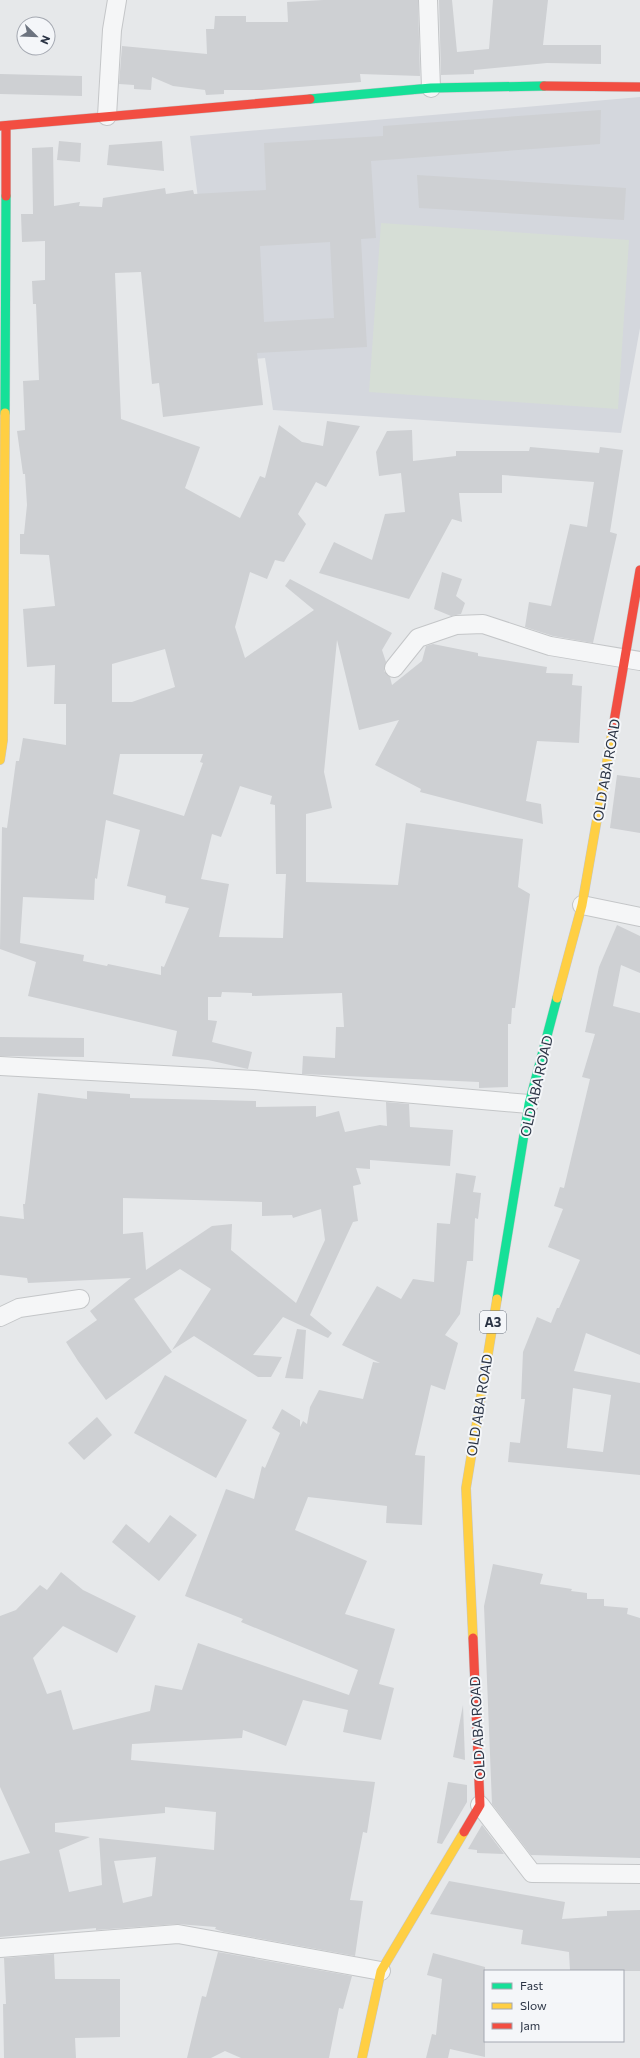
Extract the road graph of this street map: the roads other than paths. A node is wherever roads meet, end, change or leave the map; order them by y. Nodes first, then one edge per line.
1 (117, 0) edge
2 (428, 0) edge
3 (640, 87) edge
4 (431, 88) junction
5 (107, 116) junction
6 (3, 126) edge
7 (3, 451) edge
8 (640, 570) edge
9 (633, 660) edge
10 (394, 668) dead end
11 (0, 760) edge
12 (582, 905) junction
13 (640, 917) edge
14 (0, 1066) edge
15 (529, 1104) junction
16 (80, 1299) dead end
17 (0, 1317) edge
18 (480, 1805) junction
19 (640, 1874) edge
20 (0, 1948) edge
21 (381, 1971) junction
22 (362, 2058) edge

1 - 5 street
2 - 4 street
3 - 4 main road
4 - 5 main road
5 - 6 main road
6 - 7 main road
7 - 11 main road
8 - 9 main road, OLD ABA ROAD / A3
9 - 10 street
9 - 12 main road, OLD ABA ROAD / A3
12 - 13 street
12 - 15 main road, OLD ABA ROAD / A3
14 - 15 street
15 - 18 main road, OLD ABA ROAD / A3
16 - 17 street
18 - 19 street
18 - 21 main road
20 - 21 street
21 - 22 main road

